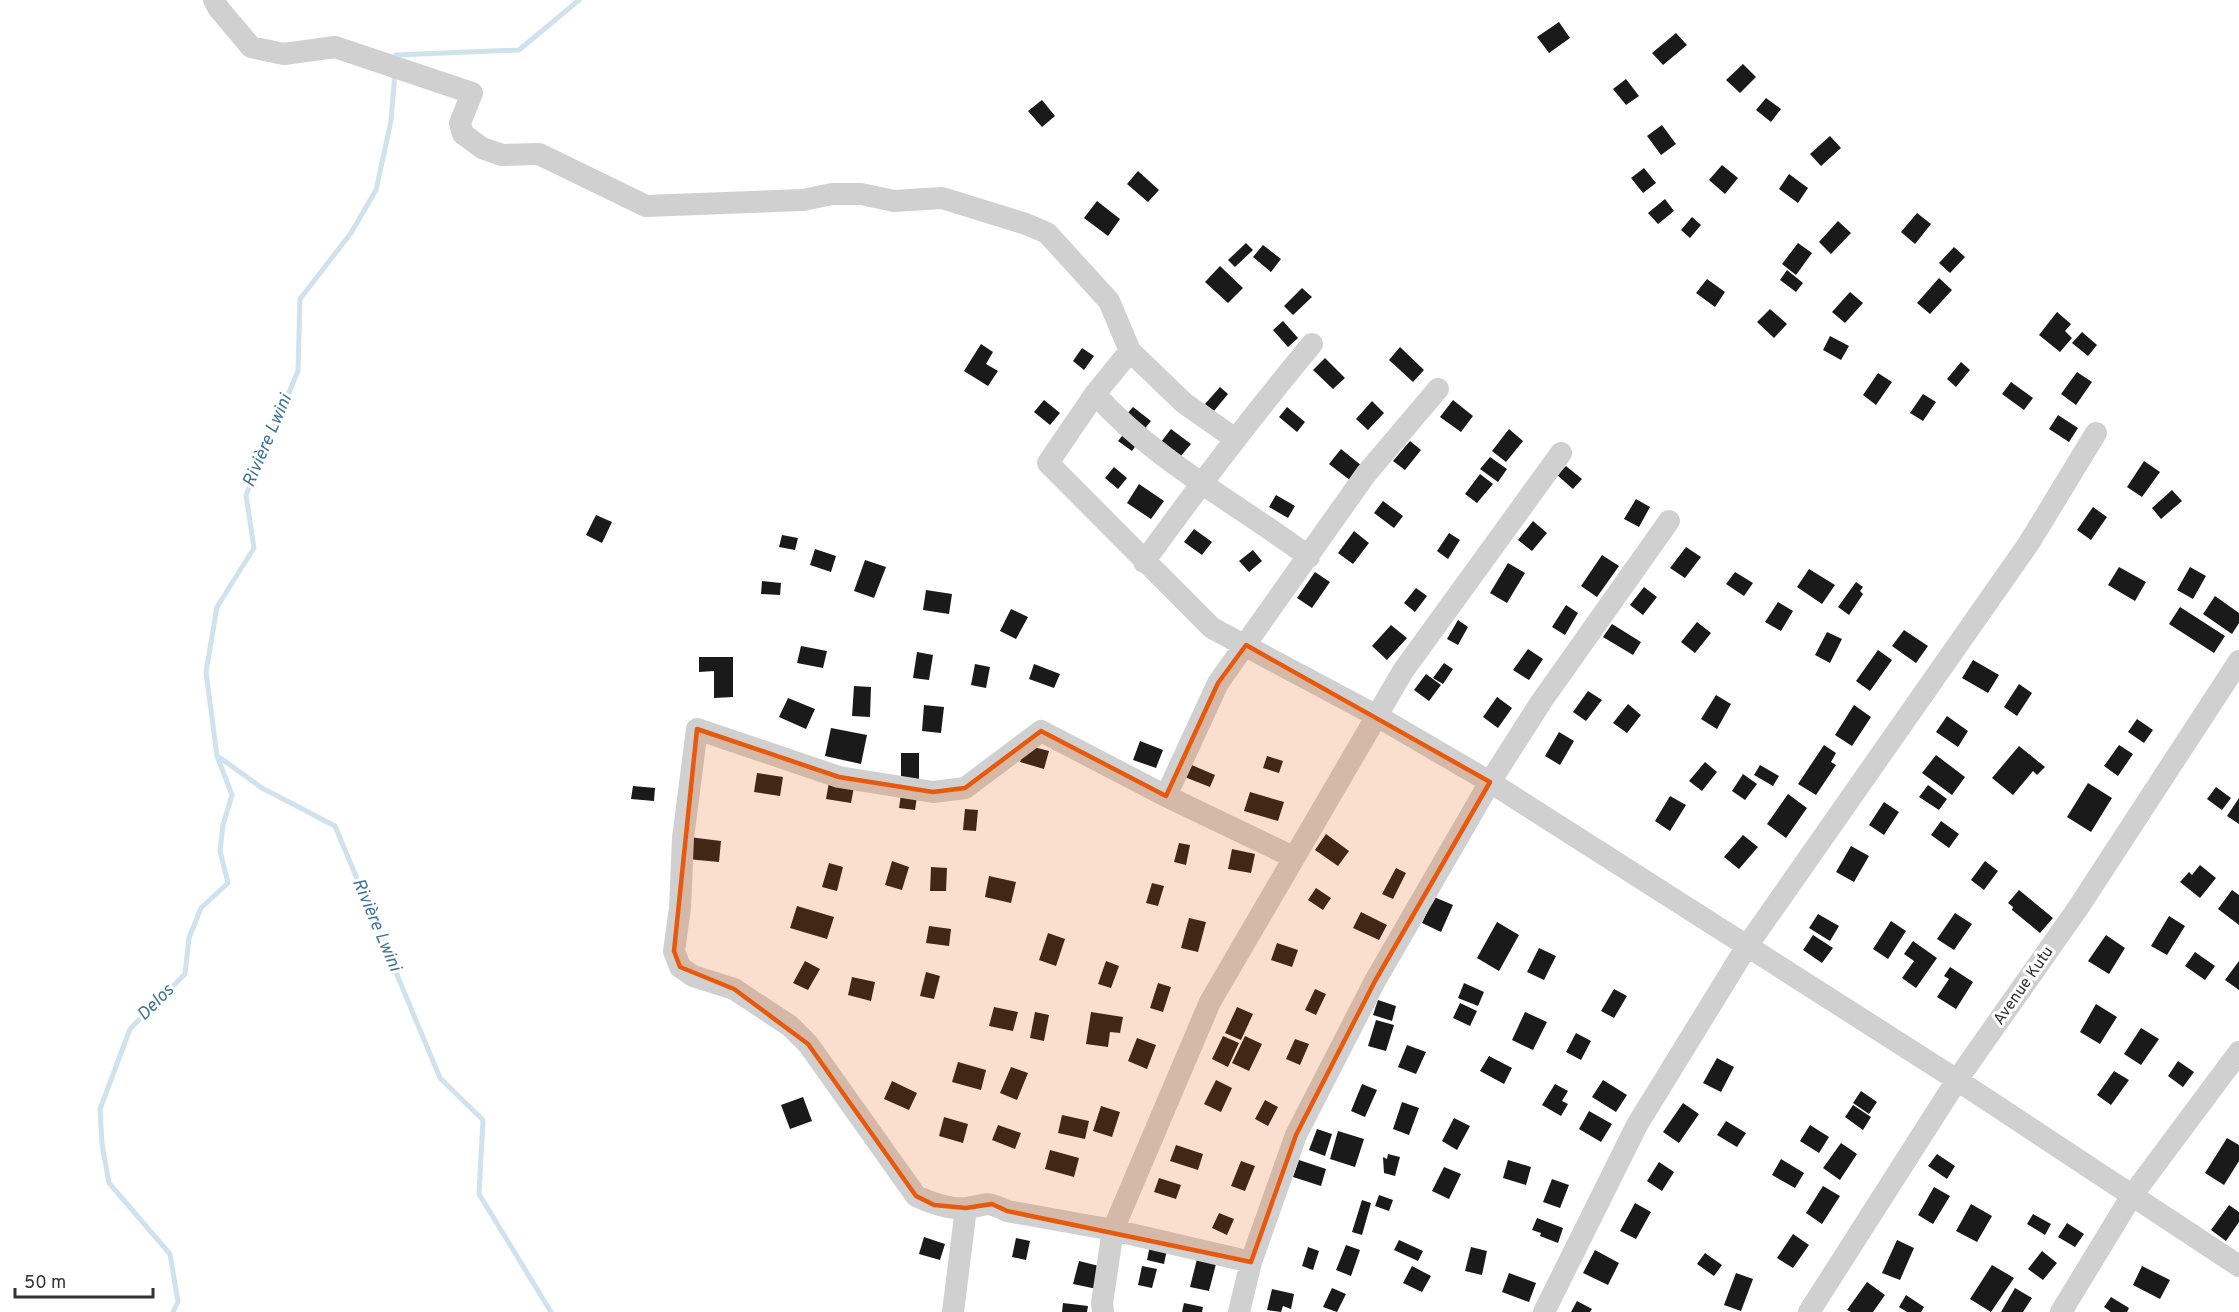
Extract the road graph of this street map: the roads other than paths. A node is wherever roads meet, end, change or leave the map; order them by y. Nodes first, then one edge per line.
1 (214, 0) edge
2 (1312, 344) dead end
3 (1130, 351) junction
4 (1438, 389) dead end
5 (1095, 394) junction
6 (2096, 433) dead end
7 (1234, 438) junction
8 (1561, 453) dead end
9 (1200, 483) junction
10 (1669, 521) dead end
11 (1309, 557) junction
12 (1144, 562) junction
13 (1246, 645) junction
14 (2239, 661) edge
15 (1377, 716) junction
16 (1490, 782) junction
17 (1166, 796) junction
18 (1293, 856) junction
19 (1747, 946) junction
20 (2239, 1052) edge
21 (1958, 1080) junction
22 (2131, 1197) junction
23 (966, 1208) junction
24 (1113, 1230) junction
25 (1251, 1262) junction
26 (2239, 1266) edge
27 (953, 1312) edge
28 (1103, 1312) edge
29 (1239, 1312) edge
30 (1544, 1312) edge
31 (1809, 1312) edge
32 (2061, 1312) edge

1 - 3 street
2 - 7 street
3 - 5 street
3 - 7 street
4 - 11 street
5 - 9 street
5 - 12 street
6 - 19 street
7 - 9 street
8 - 15 street
9 - 11 street
9 - 12 street
10 - 16 street
11 - 13 street
12 - 13 street
13 - 15 street
13 - 17 street
14 - 21 street, Avenue Kutu
15 - 16 street
15 - 18 street
16 - 19 street
16 - 25 street
17 - 18 street
17 - 23 street
18 - 24 street
19 - 21 street
19 - 30 street
20 - 22 street
21 - 22 street
21 - 31 street, Avenue Kutu
22 - 26 street
22 - 32 street
23 - 24 street
23 - 27 street
24 - 25 street
24 - 28 street
25 - 29 street

